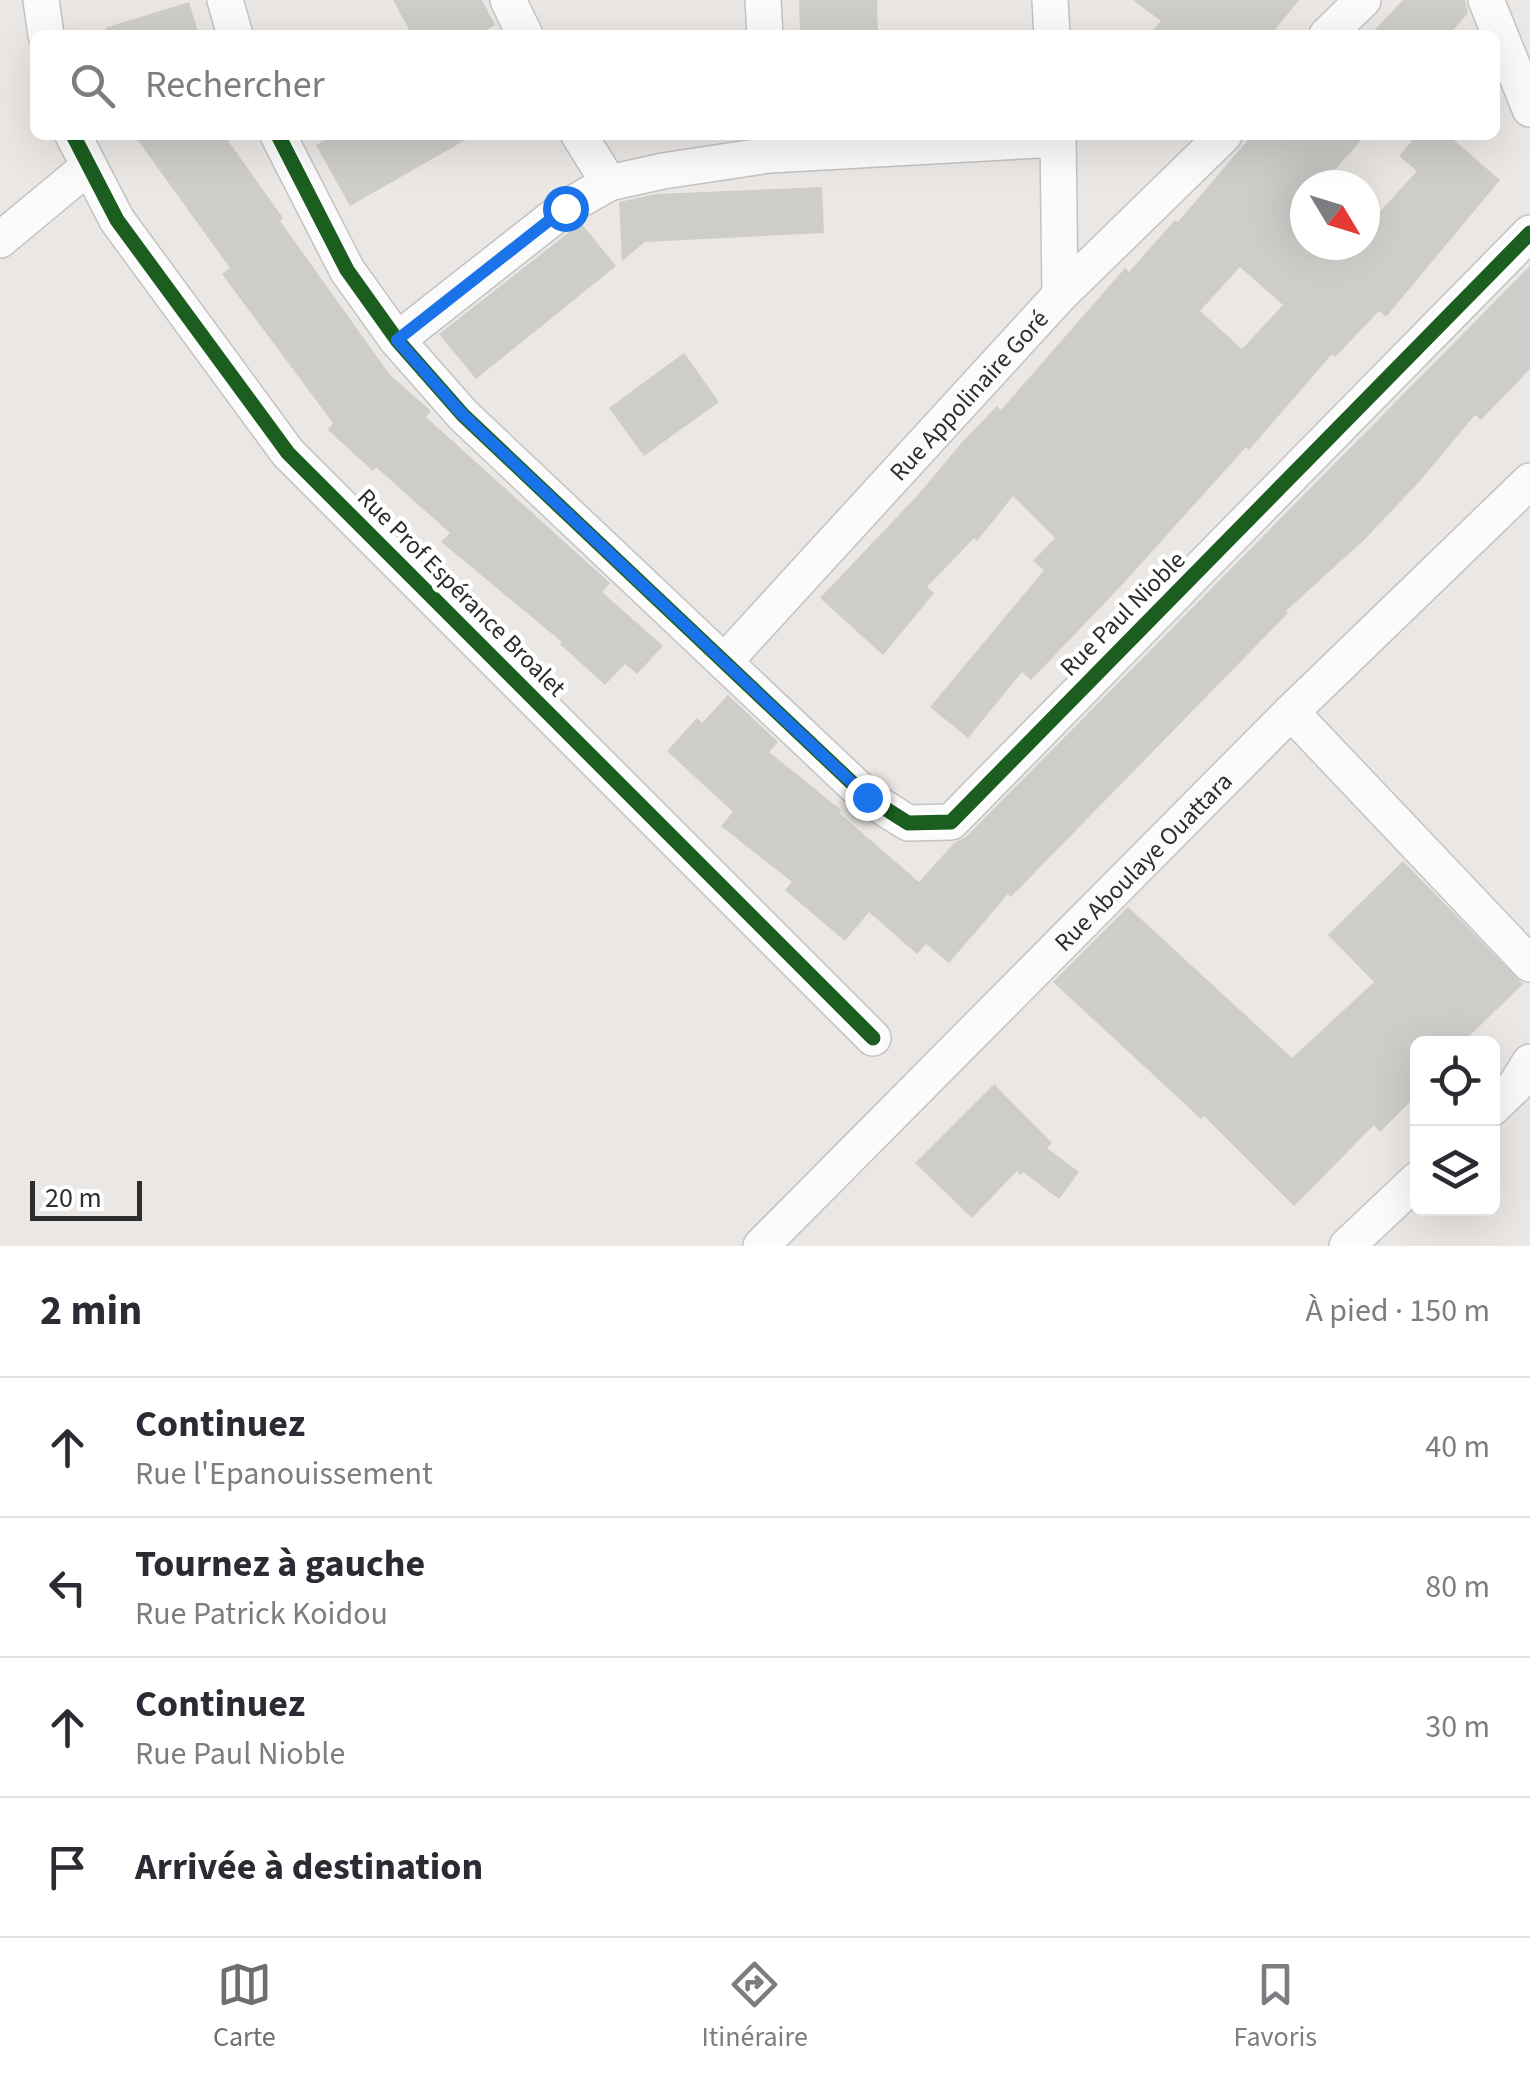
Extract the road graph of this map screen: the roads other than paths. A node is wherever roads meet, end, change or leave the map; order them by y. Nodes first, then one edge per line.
1 (41, 0) edge
2 (225, 0) edge
3 (508, 0) edge
4 (764, 0) edge
5 (1050, 0) edge
6 (1362, 0) edge
7 (1486, 0) edge
8 (45, 30) edge
9 (234, 30) edge
10 (523, 30) edge
11 (765, 30) edge
12 (1052, 30) edge
13 (1332, 30) edge
14 (1498, 30) edge
15 (1500, 35) edge
16 (1530, 109) edge
17 (281, 140) edge
18 (582, 140) edge
19 (950, 140) edge
20 (1058, 140) edge
21 (1219, 140) edge
22 (769, 145) edge
23 (81, 150) edge
24 (609, 183) junction
25 (1530, 233) edge
26 (0, 240) edge
27 (1060, 294) junction
28 (397, 340) junction
29 (1530, 481) edge
30 (724, 662) junction
31 (1292, 712) junction
32 (1530, 964) edge
33 (873, 1038) dead end
34 (1530, 1062) edge
35 (1500, 1100) edge
36 (1410, 1187) edge
37 (761, 1246) edge
38 (1347, 1246) edge

1 - 8 street
2 - 9 street
3 - 10 street
4 - 11 street
5 - 12 street
6 - 13 street
7 - 14 street
15 - 16 street
17 - 28 street, Rue Paul Nioble
18 - 24 street
19 - 22 street
20 - 27 street
21 - 27 street, Rue Appolinaire Goré
22 - 24 street
23 - 26 street
23 - 33 street, Rue Prof Espérance Broalet
24 - 28 street
25 - 30 street, Rue Paul Nioble
27 - 30 street, Rue Appolinaire Goré
28 - 30 street, Rue Paul Nioble
29 - 31 street, Rue Aboulaye Ouattara
31 - 32 street
31 - 37 street, Rue Aboulaye Ouattara
34 - 35 street
36 - 38 street

